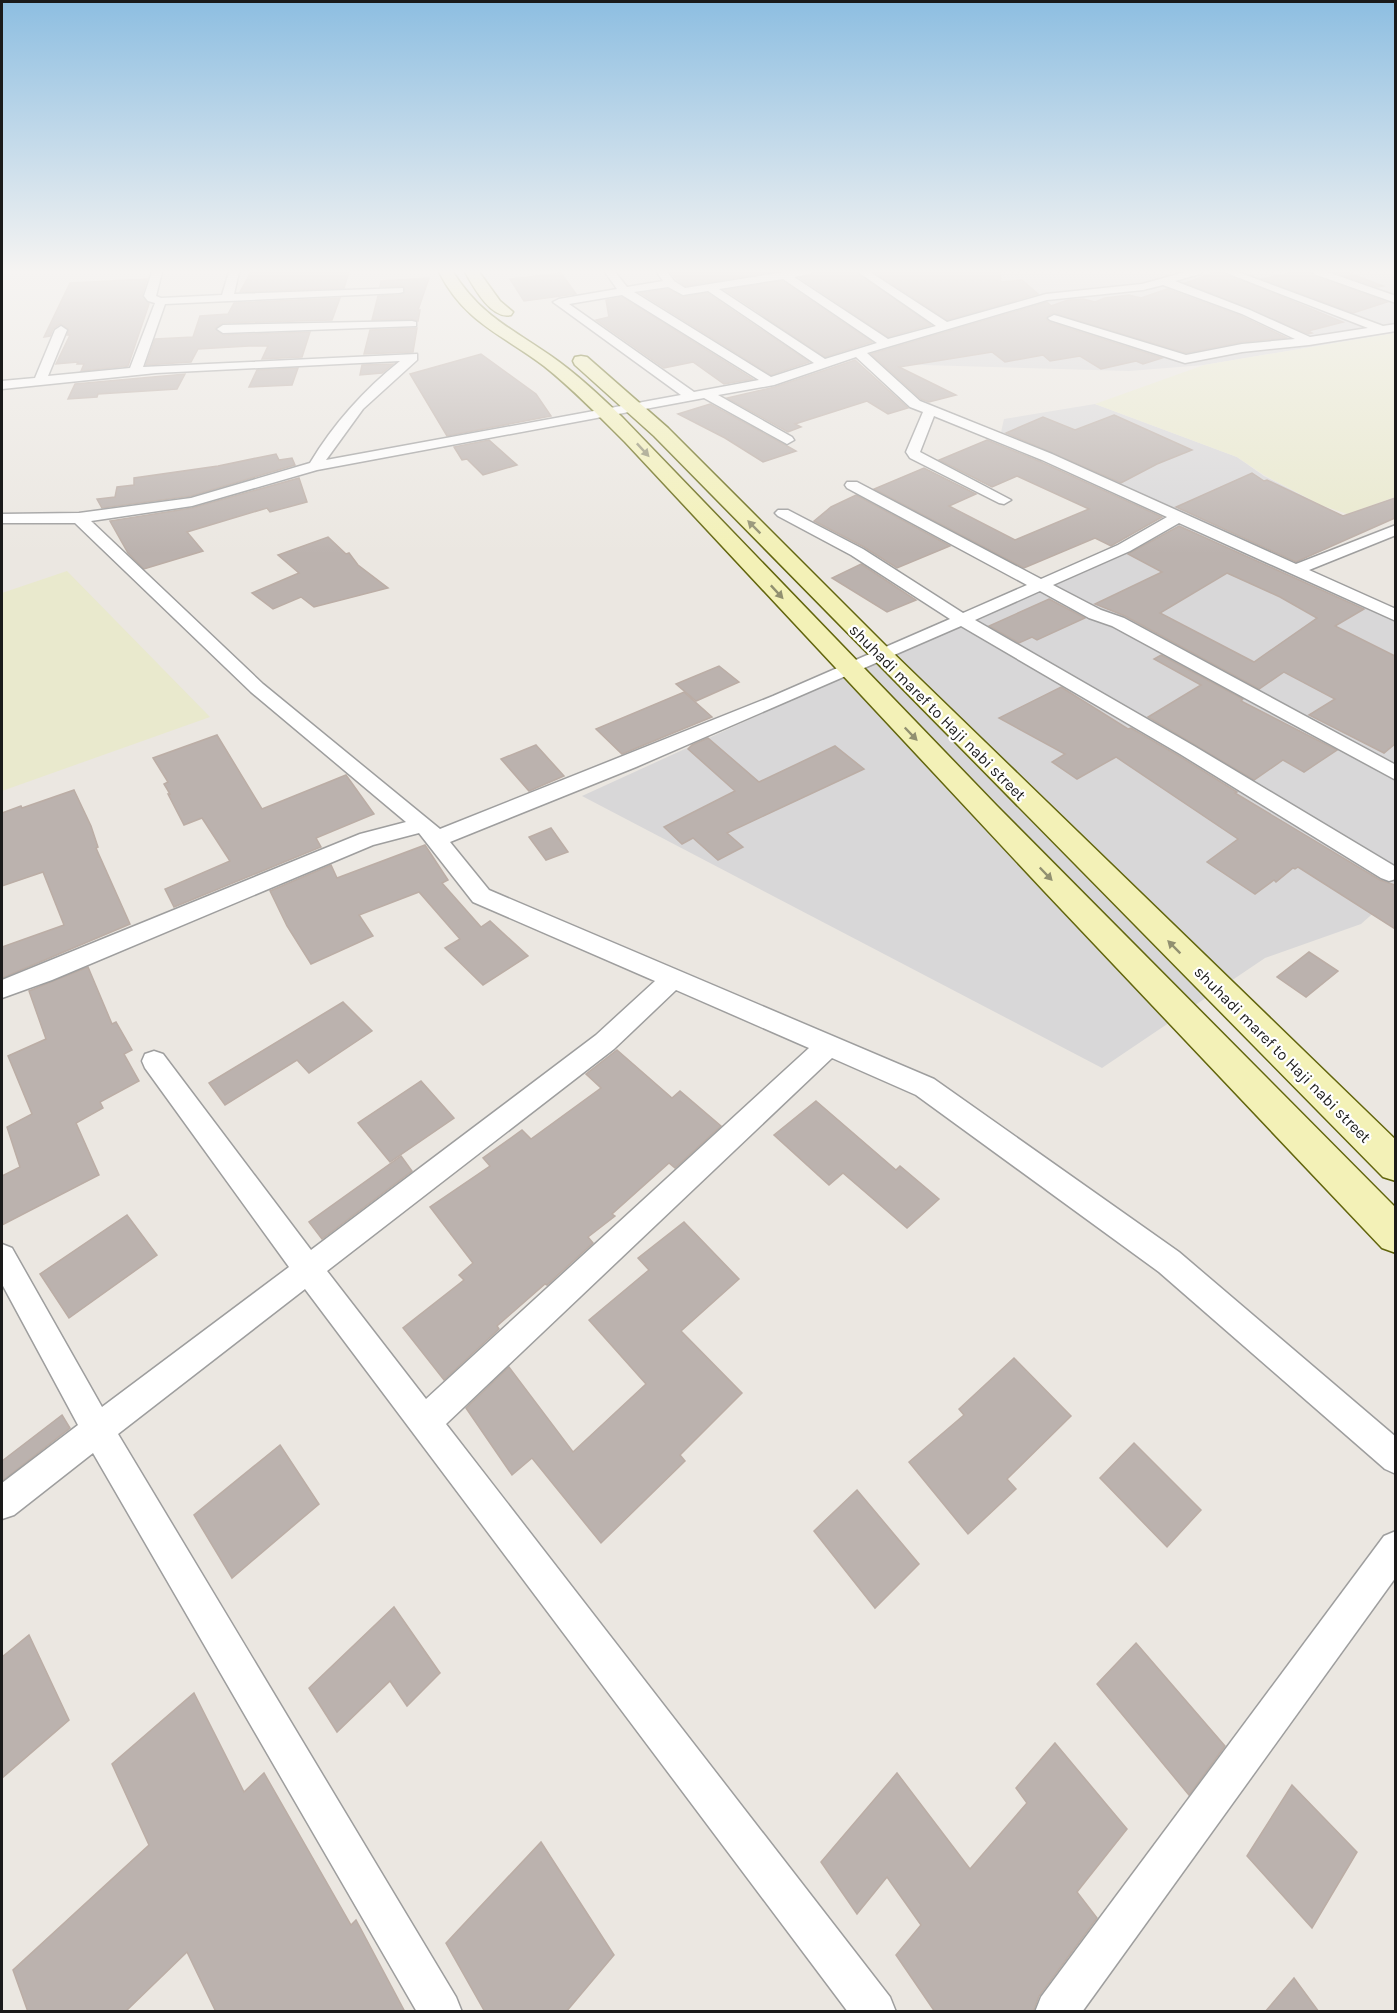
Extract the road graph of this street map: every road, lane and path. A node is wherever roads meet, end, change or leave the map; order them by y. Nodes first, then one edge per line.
1 (46, 366) edge
2 (137, 366) edge
3 (235, 366) edge
4 (401, 366) edge
5 (553, 366) edge
6 (588, 366) edge
7 (649, 366) edge
8 (744, 366) edge
9 (818, 366) edge
10 (873, 366) edge
11 (135, 371) junction
12 (40, 381) junction
13 (770, 382) junction
14 (2, 385) edge
15 (708, 395) junction
16 (693, 397) junction
17 (634, 408) junction
18 (930, 410) junction
19 (605, 413) junction
20 (787, 440) dead end
21 (315, 466) junction
22 (852, 484) dead end
23 (1004, 500) dead end
24 (783, 513) dead end
25 (1179, 517) junction
26 (80, 518) junction
27 (2, 519) edge
28 (1395, 529) edge
29 (1296, 570) junction
30 (1041, 585) junction
31 (1395, 616) edge
32 (963, 620) junction
33 (881, 655) junction
34 (849, 669) junction
35 (1395, 774) edge
36 (430, 832) junction
37 (1389, 873) dead end
38 (673, 978) junction
39 (2, 989) edge
40 (829, 1046) junction
41 (154, 1061) dead end
42 (1395, 1165) edge
43 (1395, 1235) edge
44 (2, 1257) edge
45 (307, 1268) junction
46 (425, 1422) junction
47 (97, 1428) junction
48 (1395, 1458) edge
49 (2, 1503) edge
50 (1395, 1548) edge
51 (441, 2012) edge
52 (874, 2012) edge
53 (1056, 2012) edge

1 - 12 street
2 - 11 street
3 - 11 street
4 - 21 street
5 - 19 main road
6 - 17 main road, shuhadi maref to Haji nabi street
7 - 16 street
8 - 13 street
9 - 13 street
10 - 18 street
11 - 12 street
12 - 14 street
13 - 15 street
15 - 16 street
15 - 20 street
16 - 17 street
17 - 19 street
33 -> 17 main road, shuhadi maref to Haji nabi street
18 - 23 street
18 - 25 street
19 - 21 street
19 -> 34 main road
21 - 26 street
22 - 30 street
24 - 32 street
25 - 29 street
25 - 30 street
26 - 27 street
26 - 36 street
28 - 29 street
29 - 31 street
30 - 32 street
30 - 35 street
32 - 33 street
32 - 37 street
33 - 34 street
42 -> 33 main road, shuhadi maref to Haji nabi street
34 - 36 street
34 -> 43 main road
36 - 38 street
36 - 39 street
38 - 40 street
38 - 45 street
40 - 46 street
40 - 48 street
41 - 45 street
44 - 47 street
45 - 46 street
45 - 47 street
46 - 52 street
47 - 49 street
47 - 51 street
50 - 53 street

